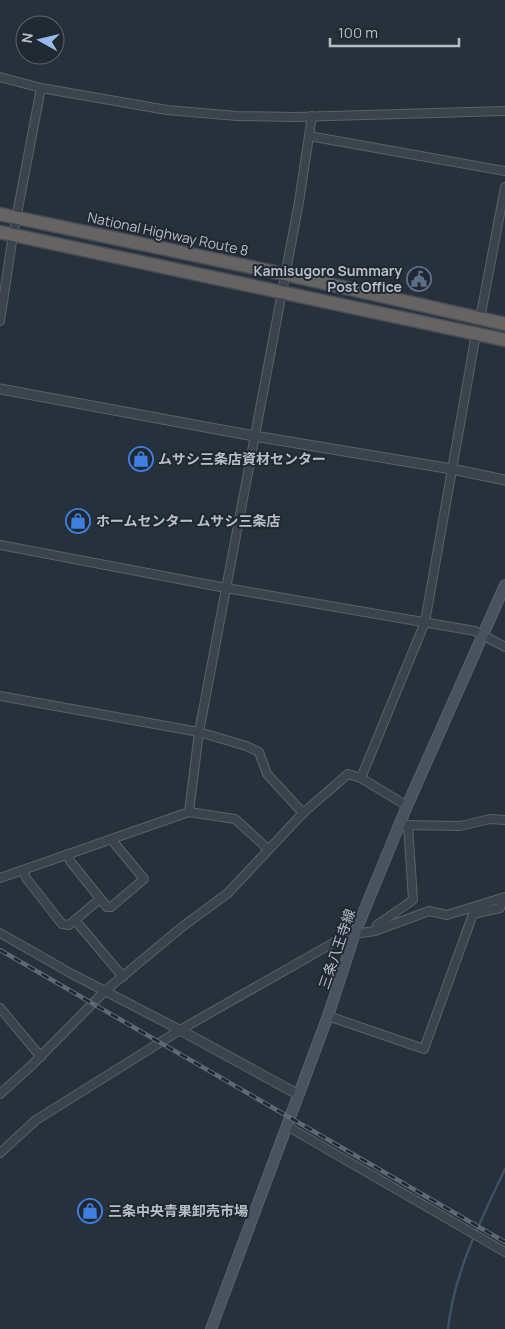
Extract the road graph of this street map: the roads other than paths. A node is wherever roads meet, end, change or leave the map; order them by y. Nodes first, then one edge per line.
1 (0, 77) edge
2 (41, 88) junction
3 (505, 111) edge
4 (312, 116) junction
5 (309, 136) junction
6 (505, 171) edge
7 (505, 187) edge
8 (0, 214) edge
9 (16, 218) junction
10 (0, 232) edge
11 (13, 235) junction
12 (284, 274) junction
13 (281, 292) junction
14 (480, 319) junction
15 (0, 321) edge
16 (505, 324) edge
17 (476, 334) junction
18 (505, 340) edge
19 (0, 389) edge
20 (254, 436) junction
21 (452, 469) junction
22 (505, 480) edge
23 (0, 545) edge
24 (505, 585) edge
25 (226, 588) junction
26 (424, 622) junction
27 (483, 634) junction
28 (505, 647) edge
29 (0, 696) edge
30 (199, 732) junction
31 (361, 778) junction
32 (407, 806) junction
33 (189, 812) junction
34 (303, 813) junction
35 (505, 820) edge
36 (403, 825) junction
37 (111, 839) junction
38 (268, 849) junction
39 (67, 854) junction
40 (23, 870) junction
41 (0, 878) edge
42 (504, 897) edge
43 (100, 899) junction
44 (75, 920) junction
45 (375, 931) junction
46 (0, 933) edge
47 (355, 933) junction
48 (123, 977) junction
49 (105, 991) junction
50 (0, 1008) edge
51 (328, 1016) junction
52 (180, 1030) junction
53 (41, 1057) junction
54 (0, 1094) edge
55 (299, 1095) junction
56 (287, 1126) junction
57 (0, 1153) edge
58 (505, 1252) edge
59 (210, 1329) edge

1 - 2 street
2 - 4 street
2 - 9 street
3 - 4 street
4 - 5 street
5 - 6 street
5 - 12 street
7 - 14 street
8 - 9 highway, National Highway Route 8
9 - 11 street
9 - 12 highway, National Highway Route 8
10 - 11 highway
11 - 13 highway
11 - 15 street
12 - 13 street
12 - 14 highway, National Highway Route 8
13 - 17 highway
13 - 20 street
14 - 16 highway, National Highway Route 8
17 - 18 highway
17 - 21 street
19 - 20 street
20 - 21 street
20 - 25 street
21 - 22 street
21 - 26 street
23 - 25 street
24 - 27 main road, 三条八王寺線
25 - 26 street
25 - 30 street
26 - 27 street
26 - 31 street
27 - 28 street
27 - 32 main road, 三条八王寺線
29 - 30 street
30 - 33 street
30 - 34 street
31 - 32 street
31 - 34 street
32 - 36 main road, 三条八王寺線
33 - 37 street
33 - 38 street
34 - 38 street
35 - 36 street
36 - 45 street
36 - 47 main road, 三条八王寺線
37 - 39 street
37 - 43 street
38 - 48 street
39 - 40 street
39 - 43 street
40 - 41 street
40 - 44 street
42 - 45 street
42 - 51 street
43 - 44 street
44 - 48 street
45 - 47 street
46 - 49 street
47 - 51 main road, 三条八王寺線
47 - 52 street
48 - 49 street
49 - 52 street
49 - 53 street
50 - 53 street
51 - 55 main road, 三条八王寺線
52 - 55 street
52 - 57 street
53 - 54 street
55 - 56 main road, 三条八王寺線
56 - 58 street
56 - 59 main road, 三条八王寺線

